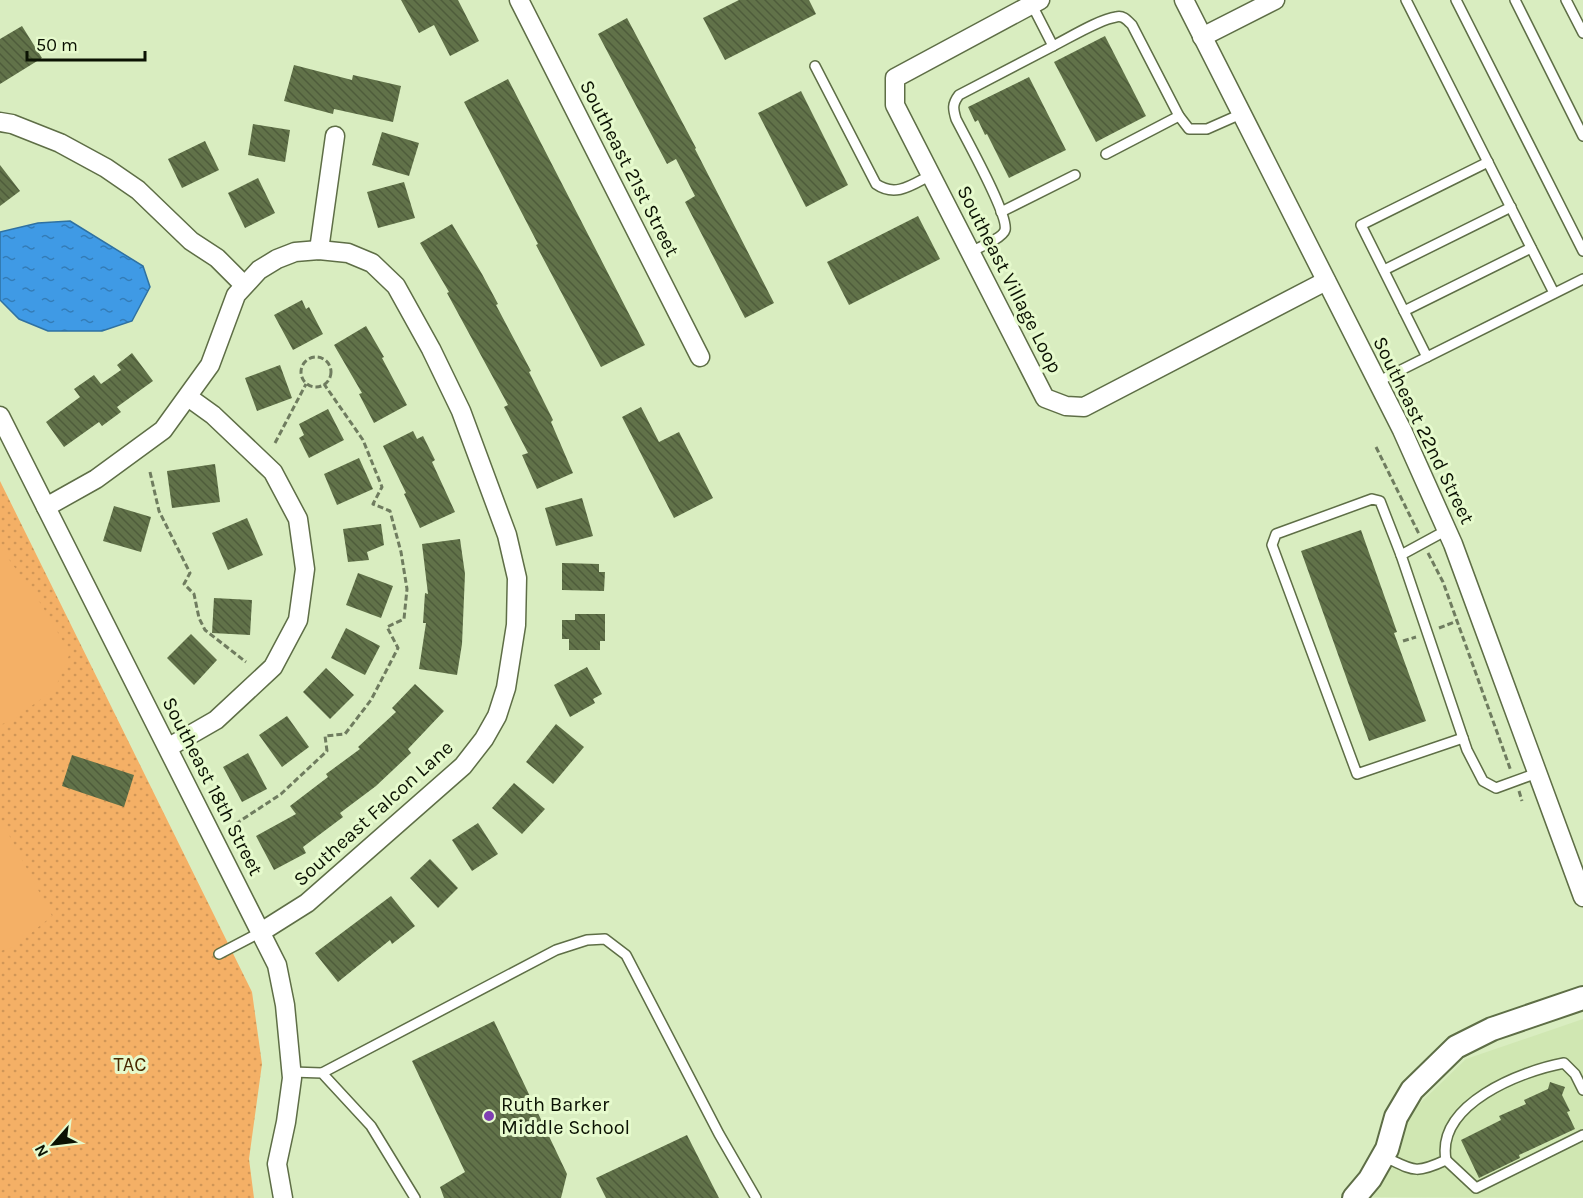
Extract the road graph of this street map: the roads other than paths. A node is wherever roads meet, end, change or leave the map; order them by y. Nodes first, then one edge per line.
1 (519, 0) edge
2 (1184, 0) edge
3 (1275, 0) edge
4 (1406, 0) edge
5 (1456, 0) edge
6 (1515, 0) edge
7 (1566, 0) edge
8 (1036, 2) edge
9 (1583, 33) edge
10 (1202, 37) junction
11 (1053, 46) junction
12 (815, 66) dead end
13 (1241, 114) junction
14 (1179, 116) junction
15 (0, 122) edge
16 (336, 136) dead end
17 (1583, 136) edge
18 (1106, 154) dead end
19 (1488, 162) junction
20 (931, 175) junction
21 (1075, 175) dead end
22 (1511, 207) junction
23 (1001, 212) junction
24 (1531, 248) junction
25 (319, 250) junction
26 (1583, 250) edge
27 (970, 252) junction
28 (1384, 270) junction
29 (1583, 279) edge
30 (1326, 281) junction
31 (244, 285) junction
32 (1554, 293) junction
33 (1404, 311) junction
34 (700, 357) dead end
35 (1427, 357) junction
36 (1377, 382) junction
37 (188, 397) junction
38 (0, 416) edge
39 (46, 507) junction
40 (1447, 530) junction
41 (1401, 555) junction
42 (1463, 738) junction
43 (169, 747) junction
44 (1537, 773) junction
45 (1583, 897) edge
46 (261, 932) junction
47 (219, 954) dead end
48 (1583, 998) edge
49 (292, 1072) junction
50 (322, 1073) junction
51 (1583, 1090) edge
52 (1583, 1135) edge
53 (1383, 1156) junction
54 (1446, 1160) junction
55 (283, 1198) edge
56 (415, 1198) edge
57 (756, 1198) edge
58 (1354, 1198) edge

1 - 34 street, Southeast 21st Street
2 - 10 street, Southeast 22nd Street
3 - 10 street
4 - 19 lane
5 - 26 lane
6 - 17 lane
7 - 9 lane
8 - 11 lane
8 - 20 street, Southeast Village Loop
10 - 13 street, Southeast 22nd Street
11 - 14 lane
11 - 23 lane
12 - 20 lane
13 - 14 lane
13 - 30 street, Southeast 22nd Street
14 - 18 lane
15 - 31 street
16 - 25 street
19 - 22 lane
19 - 28 lane
20 - 27 street, Southeast Village Loop
21 - 23 lane
22 - 24 lane
22 - 28 lane
23 - 27 lane
24 - 32 lane
24 - 33 lane
25 - 31 street, Southeast Falcon Lane
25 - 46 street, Southeast Falcon Lane
27 - 30 street, Southeast Village Loop
28 - 33 lane
29 - 32 lane
30 - 36 street, Southeast 22nd Street
31 - 37 street, Southeast Falcon Lane
32 - 35 lane
33 - 35 lane
35 - 36 lane
36 - 40 street, Southeast 22nd Street
37 - 39 street, Southeast Falcon Lane
37 - 43 street
38 - 39 street, Southeast 18th Street
39 - 43 street, Southeast 18th Street
40 - 41 lane
40 - 44 street, Southeast 22nd Street
41 - 42 lane
41 - 42 lane
42 - 44 lane
43 - 46 street, Southeast 18th Street
44 - 45 street, Southeast 22nd Street
46 - 47 lane
46 - 49 street, Southeast 18th Street
48 - 53 street
49 - 50 lane
49 - 55 street, Southeast 18th Street
50 - 56 lane
50 - 57 lane
51 - 54 lane
52 - 54 lane
53 - 54 lane
53 - 58 street

